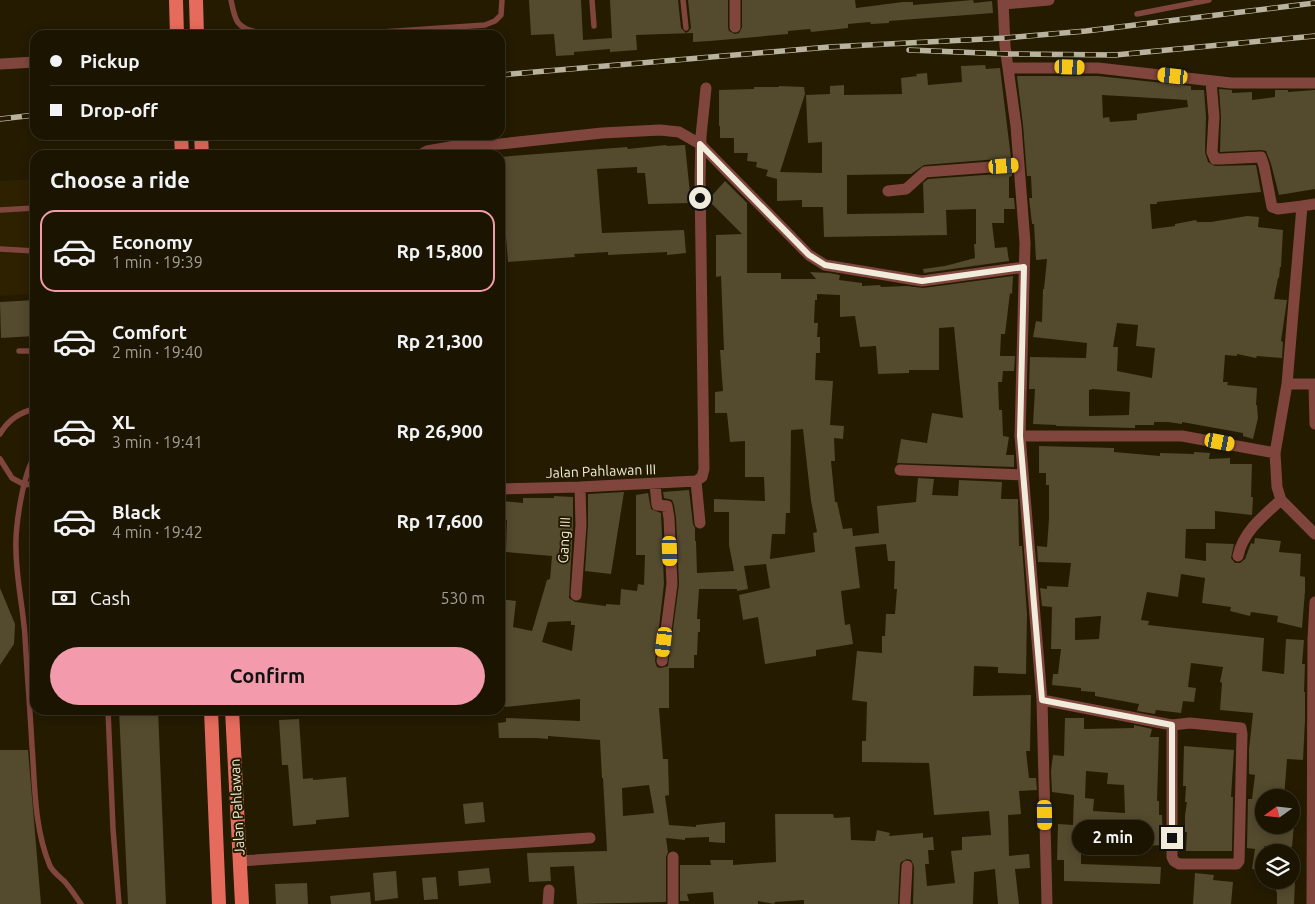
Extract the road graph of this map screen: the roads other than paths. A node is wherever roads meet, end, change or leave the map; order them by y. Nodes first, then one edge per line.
1 (176, 0) edge
2 (196, 0) edge
3 (231, 0) edge
4 (502, 0) edge
5 (592, 0) edge
6 (682, 0) edge
7 (735, 0) edge
8 (1049, 0) edge
9 (1209, 0) edge
10 (1004, 2) edge
11 (1137, 14) dead end
12 (594, 26) dead end
13 (736, 27) dead end
14 (686, 28) dead end
15 (177, 30) edge
16 (197, 30) edge
17 (246, 30) edge
18 (403, 30) edge
19 (30, 62) edge
20 (0, 64) edge
21 (1009, 68) junction
22 (1211, 80) junction
23 (1315, 83) edge
24 (706, 88) dead end
25 (700, 140) junction
26 (433, 150) edge
27 (1019, 165) junction
28 (888, 191) dead end
29 (1315, 204) edge
30 (1302, 206) junction
31 (30, 208) edge
32 (0, 210) edge
33 (0, 249) edge
34 (30, 251) edge
35 (1024, 267) junction
36 (19, 351) dead end
37 (30, 351) edge
38 (1287, 384) junction
39 (1314, 384) edge
40 (30, 410) edge
41 (1315, 424) edge
42 (0, 434) edge
43 (1020, 436) junction
44 (1275, 453) junction
45 (0, 459) edge
46 (30, 466) edge
47 (900, 470) dead end
48 (1024, 474) junction
49 (699, 479) junction
50 (30, 484) edge
51 (655, 484) junction
52 (25, 485) junction
53 (580, 487) junction
54 (505, 490) edge
55 (1281, 500) junction
56 (700, 523) dead end
57 (1315, 534) edge
58 (1238, 556) dead end
59 (576, 595) dead end
60 (1315, 602) edge
61 (662, 661) dead end
62 (1042, 700) junction
63 (108, 715) edge
64 (211, 715) edge
65 (232, 715) edge
66 (1172, 725) junction
67 (590, 838) dead end
68 (673, 857) dead end
69 (240, 861) junction
70 (1314, 862) edge
71 (907, 866) dead end
72 (549, 890) dead end
73 (81, 903) edge
74 (118, 904) edge
75 (219, 904) edge
76 (242, 904) edge
77 (548, 904) edge
78 (674, 904) edge
79 (905, 904) edge
80 (1047, 904) edge
81 (1312, 904) edge

1 - 15 main road
2 - 16 main road
3 - 17 lane
4 - 18 lane
5 - 12 lane
6 - 14 lane
7 - 13 street
8 - 10 street
9 - 11 lane
10 - 21 street
19 - 20 street
21 - 22 street
21 - 27 street
22 - 23 street
22 - 30 street
24 - 25 street
25 - 26 street
25 - 35 street
25 - 49 street
27 - 28 street
27 - 35 street
29 - 30 street
30 - 38 street
31 - 32 lane
33 - 34 lane
35 - 43 street
36 - 37 lane
38 - 39 street
38 - 44 street
39 - 41 street
40 - 42 lane
43 - 44 street
43 - 48 street
44 - 55 street
45 - 52 lane
46 - 52 lane
47 - 48 street
48 - 62 street
49 - 51 street, Jalan Pahlawan III
49 - 56 street
50 - 52 lane
51 - 53 street, Jalan Pahlawan III
51 - 61 street
52 - 73 lane
53 - 54 street, Jalan Pahlawan III
53 - 59 street, Gang III
55 - 57 street
55 - 58 street
60 - 70 street
62 - 66 street
62 - 80 street
63 - 74 lane
64 - 75 main road, Jalan Pahlawan
65 - 69 main road, Jalan Pahlawan
66 - 66 street
67 - 69 street
68 - 78 street
69 - 76 main road, Jalan Pahlawan
70 - 81 street
71 - 79 street
72 - 77 street

